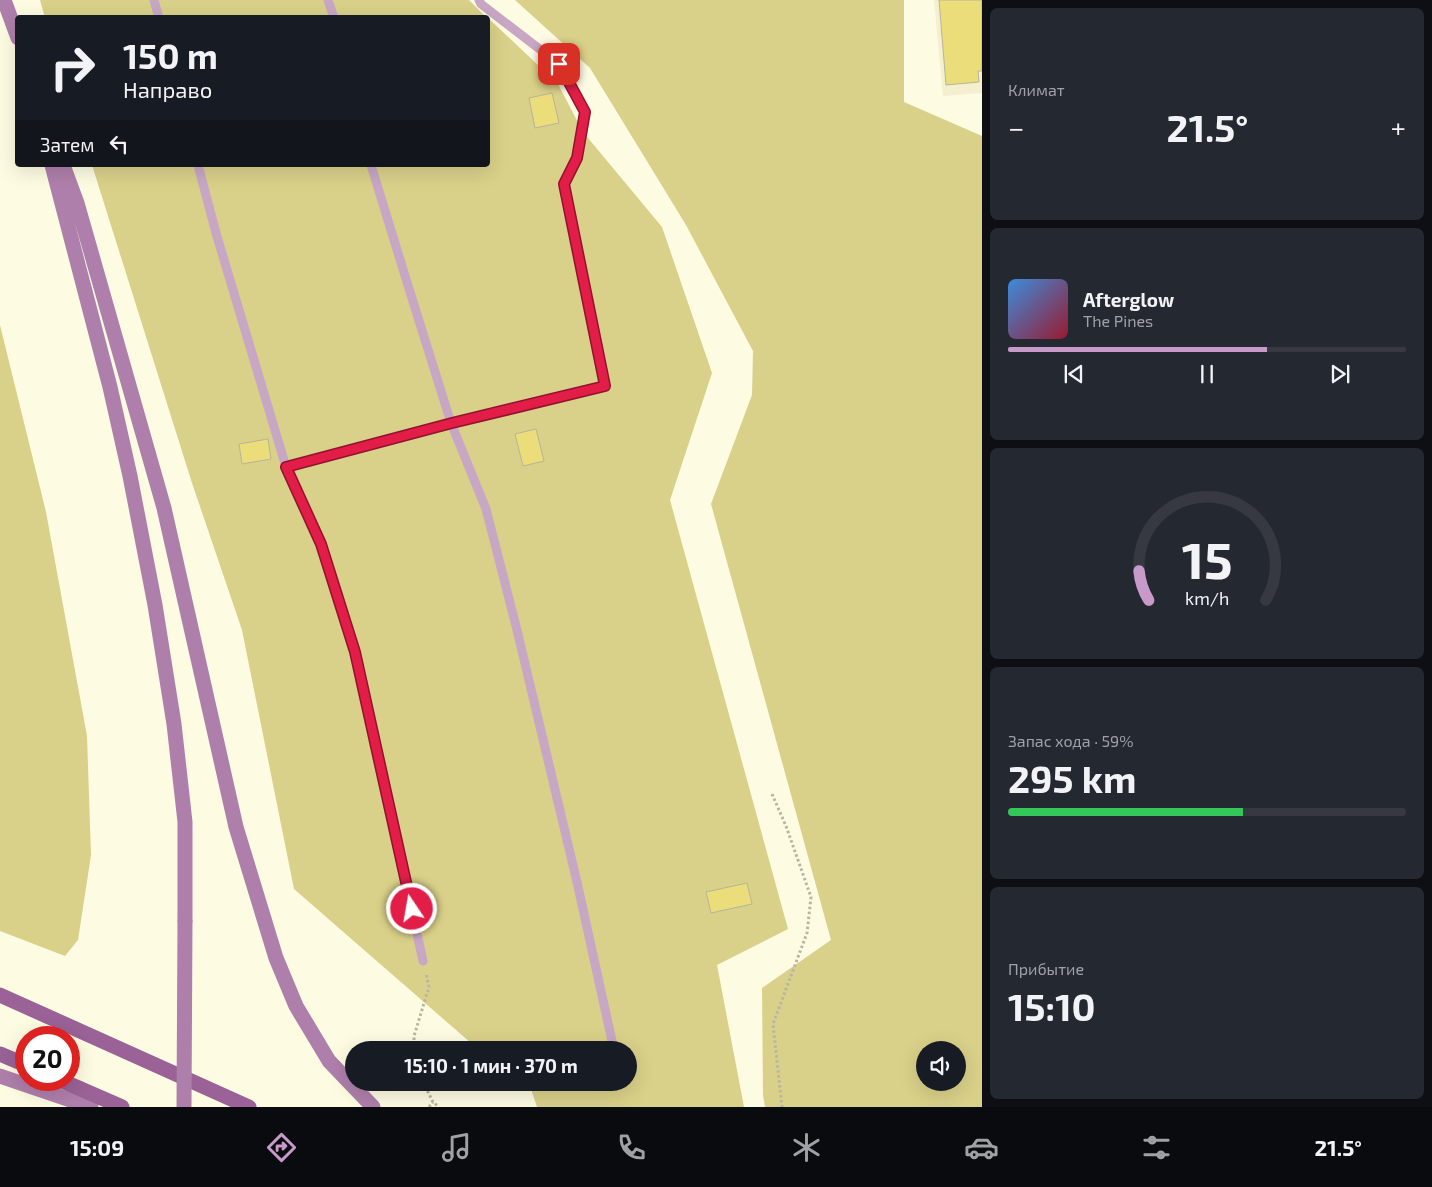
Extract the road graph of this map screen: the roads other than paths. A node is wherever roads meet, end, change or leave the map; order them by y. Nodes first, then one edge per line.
1 (4, 0) edge
2 (154, 0) edge
3 (328, 0) edge
4 (479, 0) edge
5 (157, 15) edge
6 (333, 15) edge
7 (15, 30) edge
8 (53, 167) edge
9 (64, 167) edge
10 (199, 167) edge
11 (372, 167) edge
12 (452, 423) junction
13 (286, 467) junction
14 (423, 961) road end
15 (0, 995) edge
16 (612, 1041) edge
17 (0, 1054) edge
18 (15, 1060) edge
19 (0, 1076) edge
20 (80, 1089) edge
21 (91, 1107) edge
22 (122, 1107) edge
23 (184, 1107) edge
24 (249, 1107) edge
25 (373, 1107) edge

1 - 7 main road
2 - 5 lane
3 - 6 lane
4 - 12 lane
8 - 23 main road, bridge
9 - 25 main road
10 - 13 lane
11 - 12 lane
12 - 13 lane
12 - 16 lane
13 - 14 lane
15 - 24 main road
17 - 18 main road
19 - 21 main road
20 - 22 main road

